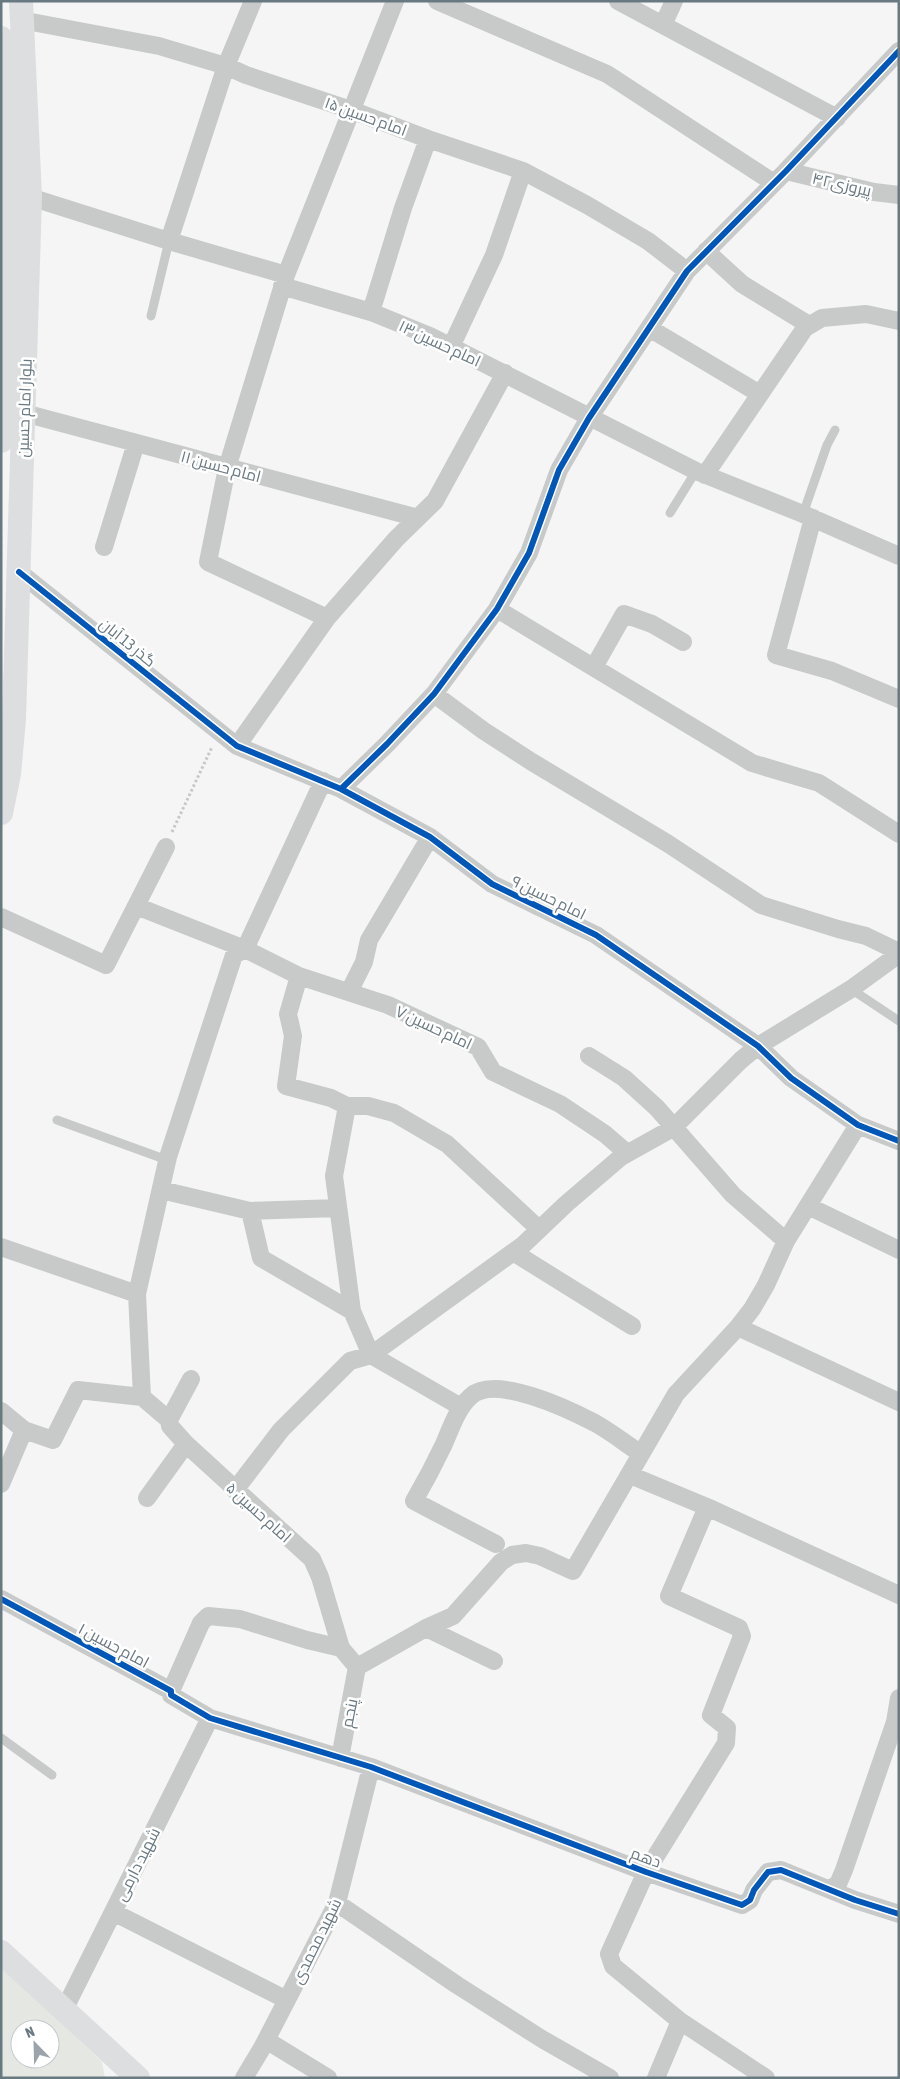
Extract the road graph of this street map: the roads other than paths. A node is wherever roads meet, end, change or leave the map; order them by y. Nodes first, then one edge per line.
1 (253, 1) edge
2 (395, 1) edge
3 (436, 1) edge
4 (618, 1) edge
5 (674, 1) edge
6 (21, 11) edge
7 (663, 25) junction
8 (1, 38) edge
9 (899, 51) edge
10 (226, 66) junction
11 (351, 110) junction
12 (838, 118) junction
13 (9, 119) edge
14 (428, 139) junction
15 (523, 171) junction
16 (780, 177) junction
17 (899, 195) edge
18 (30, 197) junction
19 (4, 240) edge
20 (169, 240) junction
21 (706, 251) junction
22 (687, 271) junction
23 (284, 280) junction
24 (371, 312) junction
25 (151, 316) dead end
26 (899, 321) edge
27 (809, 325) junction
28 (649, 328) junction
29 (451, 347) junction
30 (3, 363) edge
31 (505, 373) junction
32 (760, 394) junction
33 (24, 413) junction
34 (589, 418) junction
35 (836, 430) dead end
36 (1, 441) edge
37 (136, 443) junction
38 (227, 468) junction
39 (700, 473) junction
40 (670, 513) dead end
41 (808, 516) junction
42 (418, 518) junction
43 (104, 547) dead end
44 (899, 556) edge
45 (19, 572) junction
46 (497, 609) junction
47 (327, 618) junction
48 (683, 642) dead end
49 (594, 667) junction
50 (434, 694) junction
51 (899, 699) edge
52 (237, 746) junction
53 (323, 781) junction
54 (341, 789) junction
55 (1, 813) edge
56 (899, 834) edge
57 (430, 837) junction
58 (166, 846) road end
59 (136, 906) junction
60 (1, 917) edge
61 (245, 950) junction
62 (899, 953) edge
63 (300, 976) junction
64 (851, 989) junction
65 (349, 992) junction
66 (899, 1021) edge
67 (758, 1046) junction
68 (590, 1056) dead end
69 (347, 1106) junction
70 (57, 1120) dead end
71 (858, 1125) junction
72 (673, 1128) junction
73 (899, 1141) edge
74 (627, 1153) junction
75 (167, 1160) junction
76 (161, 1190) junction
77 (808, 1206) junction
78 (338, 1208) junction
79 (250, 1211) junction
80 (540, 1229) junction
81 (786, 1242) junction
82 (1, 1246) edge
83 (899, 1250) edge
84 (513, 1252) junction
85 (137, 1294) junction
86 (352, 1311) junction
87 (632, 1326) dead end
88 (738, 1327) junction
89 (371, 1355) junction
90 (191, 1379) dead end
91 (142, 1397) junction
92 (899, 1402) edge
93 (461, 1407) junction
94 (1, 1411) edge
95 (168, 1420) junction
96 (24, 1430) junction
97 (186, 1444) junction
98 (640, 1453) junction
99 (630, 1475) junction
100 (1, 1484) edge
101 (235, 1490) junction
102 (147, 1498) dead end
103 (706, 1507) junction
104 (496, 1544) dead end
105 (899, 1595) edge
106 (1, 1599) edge
107 (426, 1628) junction
108 (341, 1648) junction
109 (494, 1661) dead end
110 (357, 1667) junction
111 (171, 1691) junction
112 (899, 1698) edge
113 (210, 1718) junction
114 (1, 1738) edge
115 (340, 1758) junction
116 (371, 1767) junction
117 (52, 1774) dead end
118 (646, 1872) junction
119 (829, 1890) junction
120 (337, 1903) junction
121 (113, 1912) junction
122 (899, 1914) edge
123 (1, 1952) edge
124 (286, 2000) junction
125 (64, 2010) junction
126 (680, 2021) junction
127 (266, 2040) junction
128 (118, 2068) edge
129 (138, 2078) edge
130 (244, 2078) edge
131 (328, 2078) edge
132 (610, 2078) edge
133 (656, 2078) edge
134 (766, 2078) edge

1 - 10 street
2 - 11 street
3 - 16 street, پیروزی۴۲
4 - 7 street
5 - 7 street
6 - 10 street, امام حسین ۱۵
6 - 13 street, بلوار امام حسین
7 - 12 street
8 - 13 street
9 - 12 street
10 - 11 street, امام حسین ۱۵
10 - 20 street
11 - 14 street, امام حسین ۱۵
11 - 23 street
12 - 16 street
13 - 18 street, بلوار امام حسین
13 - 19 street
14 - 15 street, امام حسین ۱۵
14 - 24 street
15 - 22 street, امام حسین ۱۵
15 - 29 street
16 - 17 street, پیروزی۴۲
16 - 21 street
18 - 20 street, امام حسین ۱۳
18 - 33 street, بلوار امام حسین
19 - 30 street
20 - 23 street, امام حسین ۱۳
20 - 25 lane
21 - 22 street
21 - 27 street
22 - 28 street
23 - 24 street, امام حسین ۱۳
23 - 38 street
24 - 29 street, امام حسین ۱۳
26 - 27 street
27 - 32 street
28 - 32 street
28 - 34 street
29 - 31 street, امام حسین ۱۳
30 - 36 street
31 - 34 street, امام حسین ۱۳
31 - 42 street
32 - 39 street
33 - 37 street, امام حسین ۱۱
33 - 45 street, بلوار امام حسین
34 - 39 street, امام حسین ۱۳
34 - 46 street
35 - 41 lane
37 - 38 street, امام حسین ۱۱
37 - 43 street
38 - 42 street, امام حسین ۱۱
38 - 47 street
39 - 40 lane
39 - 41 street, امام حسین ۱۳
41 - 44 street, امام حسین ۱۳
41 - 51 street
42 - 47 street
45 - 52 street, گذر 13 آبان
45 - 55 street, بلوار امام حسین
46 - 49 street
46 - 50 street
47 - 52 street
48 - 49 street
49 - 56 street
50 - 54 street
50 - 62 street
52 - 53 street, امام حسین ۹
53 - 54 street, امام حسین ۹
53 - 61 street
54 - 57 street, امام حسین ۹
57 - 65 street
57 - 67 street, امام حسین ۹
58 - 59 street
59 - 60 street
59 - 61 street, امام حسین ۷
61 - 63 street, امام حسین ۷
61 - 75 street
62 - 64 street
63 - 65 street, امام حسین ۷
63 - 69 street
64 - 66 lane
64 - 67 street
65 - 74 street, امام حسین ۷
67 - 71 street, امام حسین ۹
67 - 72 street
68 - 72 street
69 - 78 street
69 - 80 street
70 - 75 lane
71 - 73 street, امام حسین ۹
71 - 77 street
72 - 74 street
72 - 81 street
74 - 80 street
75 - 76 street
76 - 79 street
76 - 85 street
77 - 81 street
77 - 83 street
78 - 79 street
78 - 86 street
79 - 86 street
80 - 84 street
81 - 88 street
82 - 85 street
84 - 87 street
84 - 89 street
85 - 91 street
86 - 89 street
88 - 92 street
88 - 98 street
89 - 93 street
89 - 101 street
90 - 95 street
91 - 95 street, امام حسین ۵
91 - 96 street
93 - 98 street
93 - 104 street
94 - 96 street
95 - 97 street, امام حسین ۵
96 - 100 street
97 - 101 street, امام حسین ۵
97 - 102 street
98 - 99 street
99 - 103 street
99 - 107 street
101 - 108 street, امام حسین ۵
103 - 105 street
103 - 118 street
106 - 111 street, امام حسین ۱
107 - 109 street
107 - 110 street
108 - 110 street
108 - 111 street
110 - 115 street, پنجم
111 - 113 street, امام حسین ۱
112 - 119 street
113 - 115 street, امام حسین ۱
113 - 121 street, شهید دارمی
114 - 117 lane
115 - 116 street, دهم
116 - 118 street, دهم
116 - 120 street, شهید محمدی
118 - 119 street, دهم
118 - 126 street
119 - 122 street, دهم
120 - 124 street, شهید محمدی
120 - 132 street
121 - 124 street
121 - 125 street, شهید دارمی
123 - 125 street
124 - 127 street, شهید محمدی
125 - 128 street
126 - 133 street
126 - 134 street
127 - 130 street, شهید محمدی
127 - 131 street
128 - 129 street

